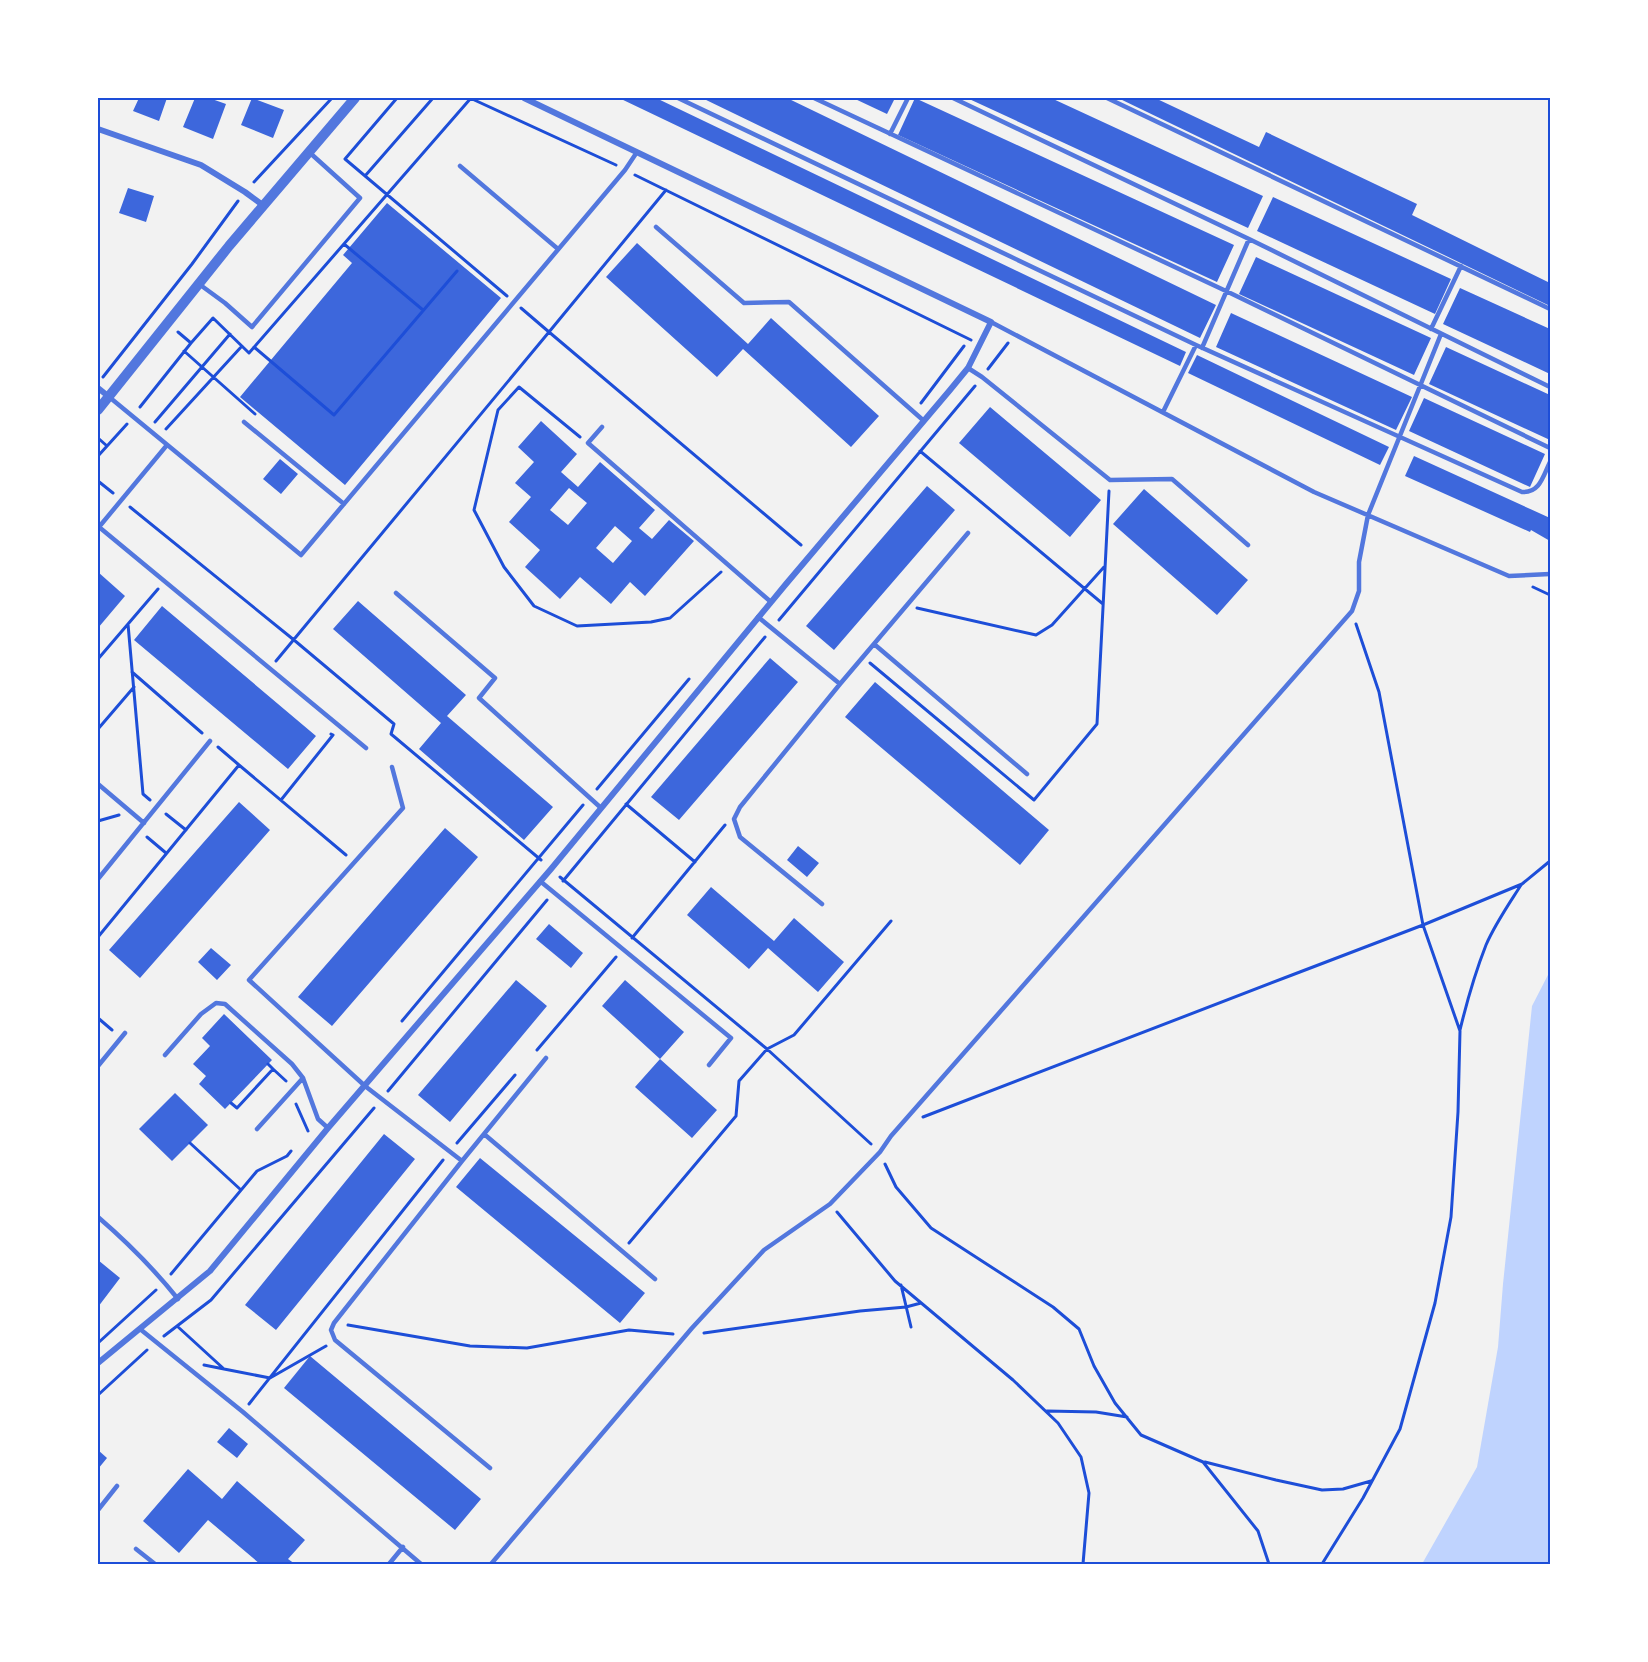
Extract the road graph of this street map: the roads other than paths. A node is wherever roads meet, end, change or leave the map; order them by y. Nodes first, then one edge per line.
1 (355, 98) edge
2 (524, 98) edge
3 (678, 98) edge
4 (814, 98) edge
5 (908, 98) edge
6 (952, 98) edge
7 (1107, 98) edge
8 (98, 129) edge
9 (890, 134) junction
10 (637, 151) junction
11 (309, 152) junction
12 (460, 166) dead end
13 (264, 206) junction
14 (656, 227) dead end
15 (1250, 239) junction
16 (558, 249) junction
17 (1461, 266) junction
18 (199, 284) junction
19 (1226, 291) junction
20 (1551, 309) edge
21 (991, 322) junction
22 (1431, 329) junction
23 (1441, 334) junction
24 (1196, 345) junction
25 (1202, 348) junction
26 (968, 368) junction
27 (1420, 385) junction
28 (98, 386) edge
29 (1551, 387) edge
30 (108, 396) junction
31 (98, 410) edge
32 (1163, 412) junction
33 (924, 421) junction
34 (244, 422) dead end
35 (602, 427) dead end
36 (1399, 437) junction
37 (167, 445) junction
38 (1551, 448) edge
39 (1551, 462) edge
40 (344, 504) junction
41 (1368, 515) junction
42 (968, 533) dead end
43 (1248, 545) dead end
44 (1551, 574) edge
45 (396, 593) dead end
46 (771, 602) junction
47 (758, 617) junction
48 (874, 644) junction
49 (840, 684) junction
50 (210, 741) dead end
51 (366, 748) dead end
52 (392, 767) dead end
53 (1027, 774) dead end
54 (98, 784) edge
55 (600, 807) junction
56 (144, 823) junction
57 (98, 879) edge
58 (540, 881) junction
59 (822, 904) dead end
60 (125, 1033) dead end
61 (165, 1055) dead end
62 (546, 1058) dead end
63 (709, 1065) dead end
64 (98, 1066) edge
65 (303, 1078) junction
66 (365, 1086) junction
67 (328, 1128) junction
68 (257, 1129) dead end
69 (484, 1134) junction
70 (462, 1161) junction
71 (98, 1217) edge
72 (655, 1279) dead end
73 (178, 1299) junction
74 (140, 1329) junction
75 (98, 1363) edge
76 (489, 1468) dead end
77 (117, 1486) dead end
78 (98, 1510) edge
79 (403, 1547) junction
80 (136, 1549) dead end
81 (155, 1564) edge
82 (389, 1564) edge
83 (422, 1564) edge
84 (491, 1564) edge

1 - 11 street
2 - 10 street
3 - 24 lane
4 - 9 lane
5 - 9 lane
6 - 15 lane
7 - 17 lane
8 - 13 street
9 - 19 lane
10 - 16 lane
10 - 21 street
11 - 13 street
11 - 18 lane
12 - 16 lane
13 - 18 street
14 - 33 lane
15 - 19 lane
15 - 22 lane
16 - 40 lane
17 - 20 lane
17 - 22 lane
18 - 30 street
19 - 25 lane
19 - 27 lane
21 - 26 street
21 - 32 lane
22 - 23 lane
23 - 27 lane
23 - 29 lane
24 - 25 lane
24 - 32 lane
25 - 36 lane
26 - 33 street
26 - 43 lane
27 - 36 lane
27 - 38 lane
28 - 30 street
30 - 31 street
30 - 37 lane
32 - 41 lane
33 - 46 street
34 - 40 lane
35 - 46 lane
36 - 39 lane
36 - 41 lane
37 - 40 lane
37 - 51 lane
41 - 44 lane
41 - 84 lane
42 - 48 lane
45 - 55 lane
46 - 47 street
47 - 49 lane
47 - 55 street
48 - 49 lane
48 - 53 lane
49 - 59 lane
50 - 56 lane
52 - 66 lane
54 - 56 lane
55 - 58 street
56 - 57 lane
58 - 63 lane
58 - 66 street
60 - 64 lane
61 - 65 lane
62 - 69 lane
65 - 67 lane
65 - 68 lane
66 - 67 street
66 - 70 lane
67 - 73 street
69 - 70 lane
69 - 72 lane
70 - 76 lane
71 - 73 lane
73 - 74 street
74 - 75 street
74 - 79 lane
77 - 78 lane
79 - 82 lane
79 - 83 lane
80 - 81 lane

